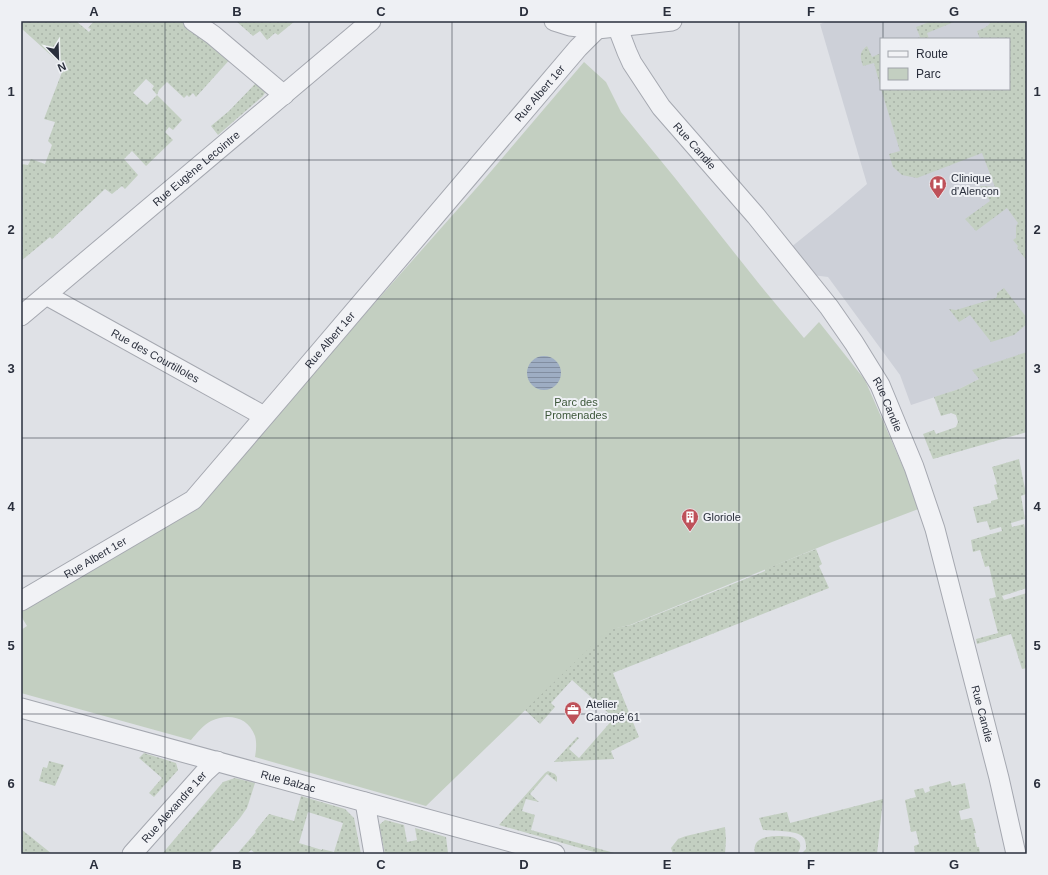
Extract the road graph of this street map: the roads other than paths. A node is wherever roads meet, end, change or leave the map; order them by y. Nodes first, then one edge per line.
1 (193, 21) edge
2 (371, 21) edge
3 (554, 21) edge
4 (672, 21) edge
5 (617, 26) junction
6 (597, 29) junction
7 (284, 95) junction
8 (46, 295) junction
9 (21, 316) edge
10 (264, 416) junction
11 (21, 601) edge
12 (21, 708) edge
13 (216, 761) junction
14 (365, 802) junction
15 (132, 854) edge
16 (374, 854) edge
17 (555, 854) edge
18 (1016, 854) edge

1 - 7 street
2 - 7 street, Rue Eugène Lecointre
3 - 6 street
4 - 5 street
5 - 6 street
5 - 18 street, Rue Candie
6 - 10 street, Rue Albert 1er
7 - 8 street, Rue Eugène Lecointre
8 - 9 street, Rue Eugène Lecointre
8 - 10 street, Rue des Courtilloles
10 - 11 street, Rue Albert 1er
12 - 13 street, Rue Balzac
13 - 14 street, Rue Balzac
13 - 15 street, Rue Alexandre 1er
14 - 16 street
14 - 17 street, Rue Balzac

